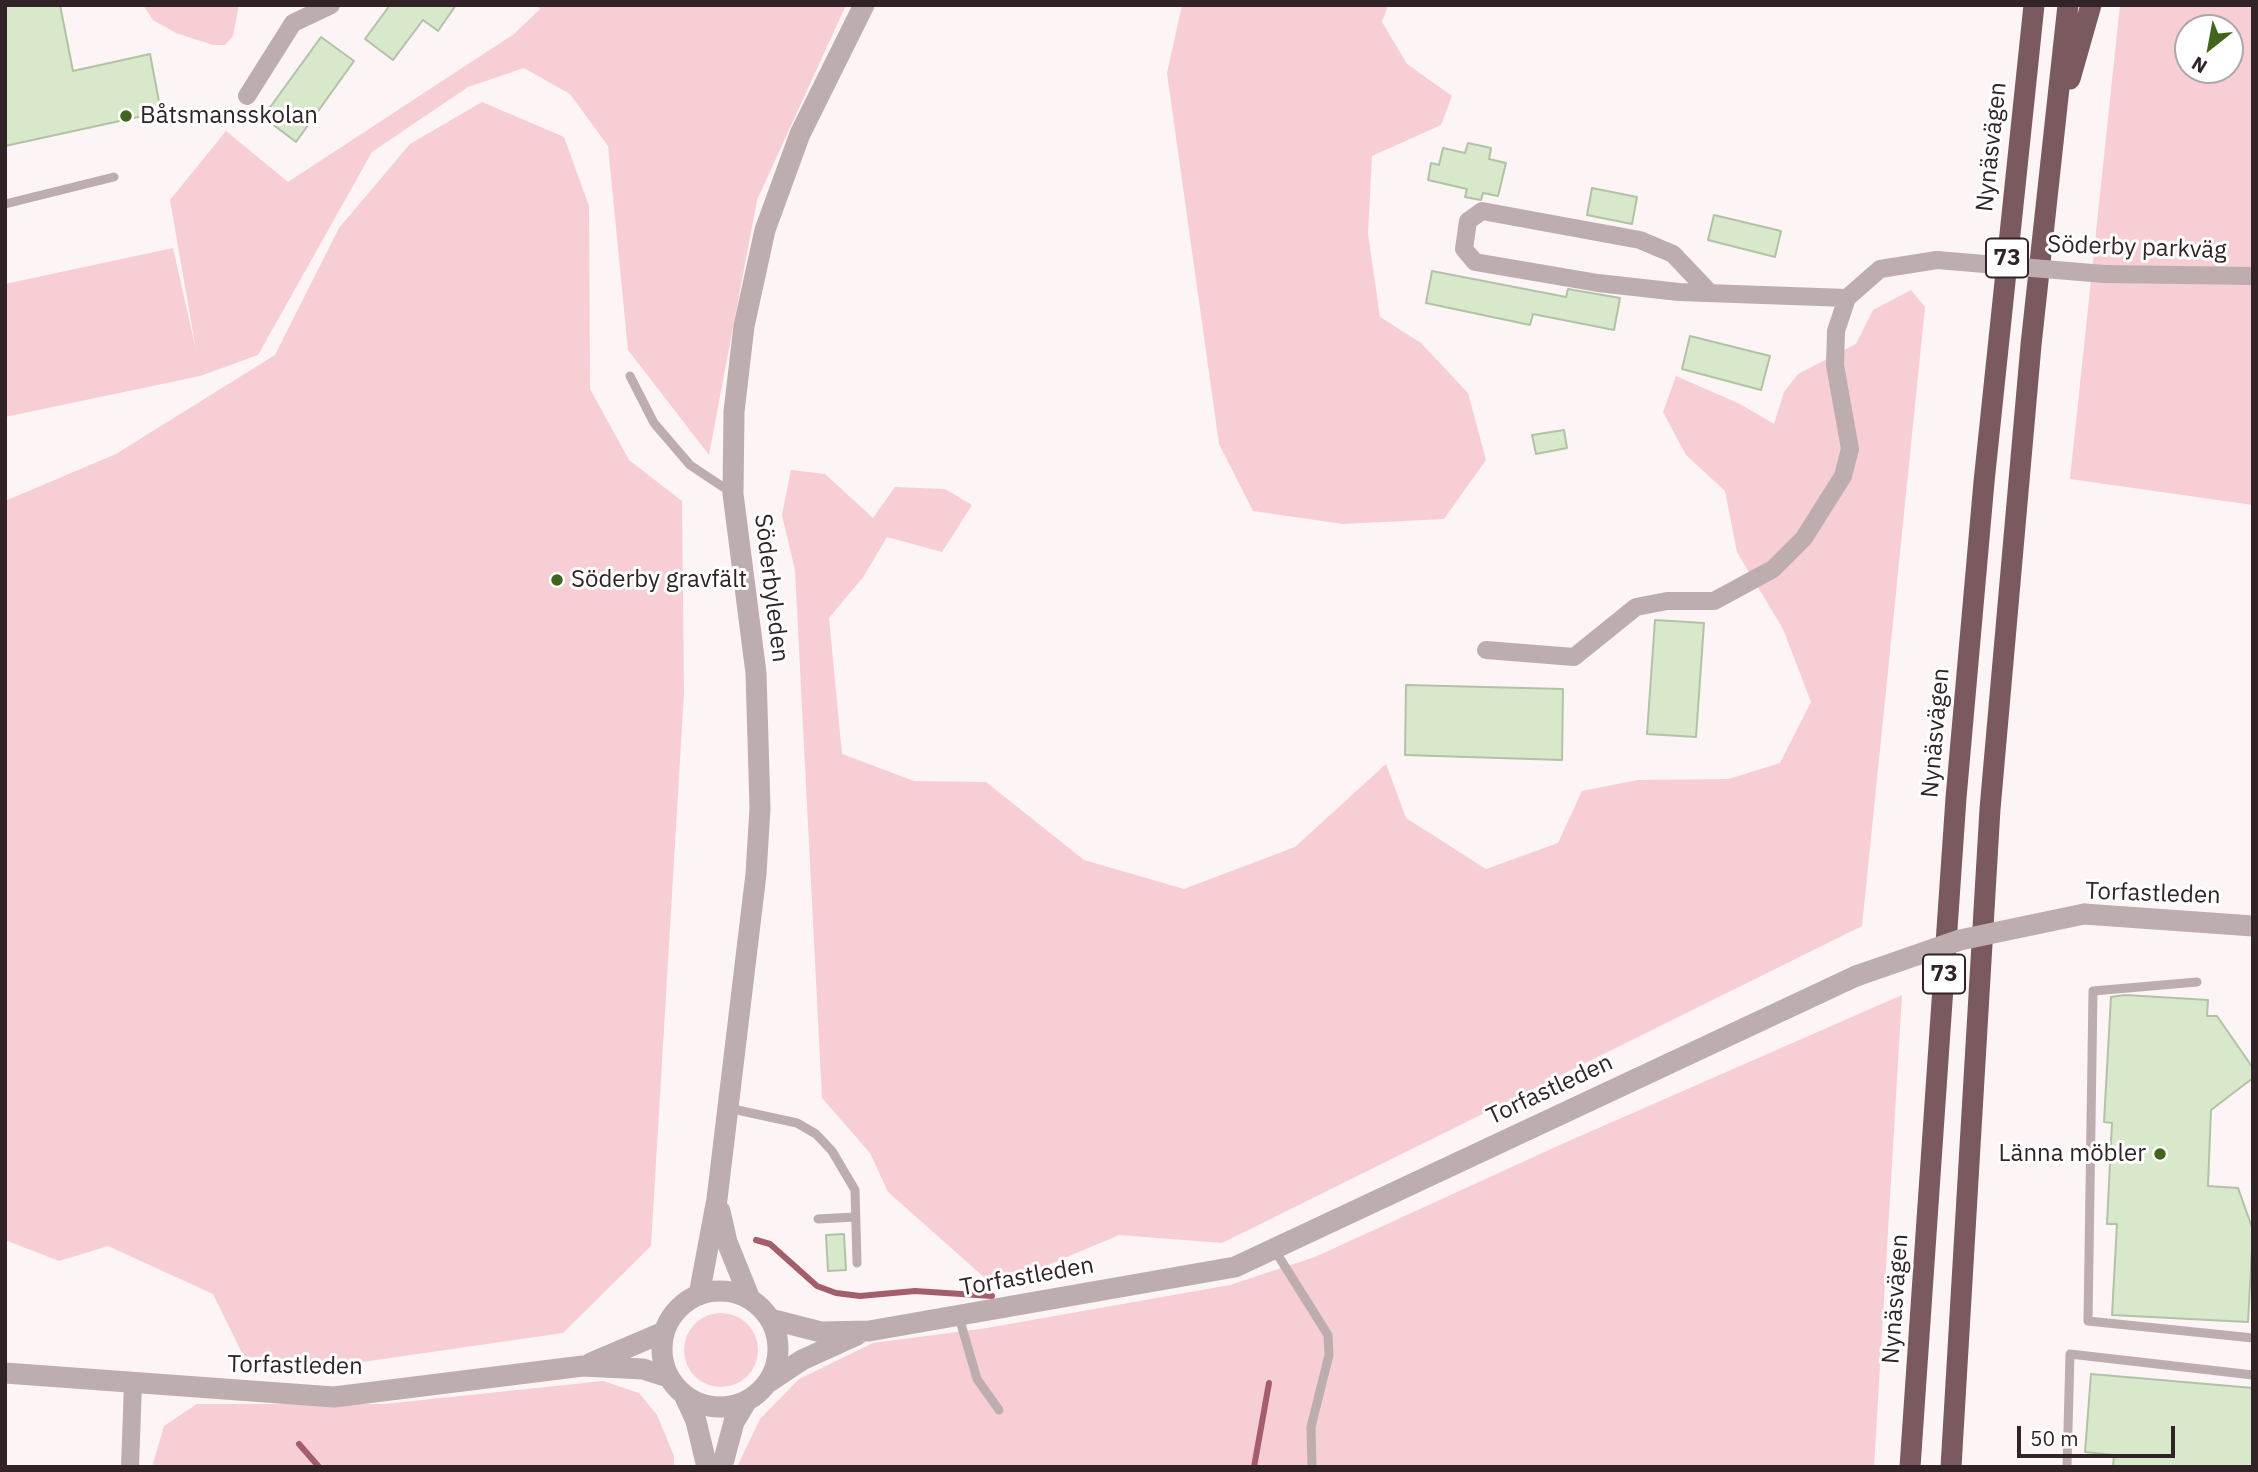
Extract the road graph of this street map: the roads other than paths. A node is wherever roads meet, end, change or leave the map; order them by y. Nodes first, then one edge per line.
1 (331, 5) edge
2 (864, 5) edge
3 (2031, 5) edge
4 (2068, 5) edge
5 (2091, 5) edge
6 (247, 96) dead end
7 (2053, 138) junction
8 (114, 177) dead end
9 (5, 204) edge
10 (2253, 276) edge
11 (1710, 293) junction
12 (1847, 298) junction
13 (630, 376) dead end
14 (733, 494) junction
15 (1486, 650) dead end
16 (2253, 926) edge
17 (2197, 982) dead end
18 (726, 1108) junction
19 (717, 1199) junction
20 (855, 1217) junction
21 (818, 1219) dead end
22 (1274, 1249) junction
23 (857, 1263) dead end
24 (699, 1295) junction
25 (750, 1299) junction
26 (959, 1315) junction
27 (770, 1319) junction
28 (869, 1331) junction
29 (664, 1332) junction
30 (2253, 1338) edge
31 (583, 1366) junction
32 (5, 1373) edge
33 (2253, 1375) edge
34 (668, 1377) junction
35 (769, 1382) junction
36 (133, 1384) junction
37 (685, 1397) junction
38 (746, 1402) junction
39 (999, 1410) dead end
40 (131, 1467) edge
41 (707, 1467) edge
42 (722, 1467) edge
43 (1312, 1467) edge
44 (1910, 1467) edge
45 (1951, 1467) edge
46 (2067, 1467) edge

1 - 6 street
2 - 14 street, Söderbyleden
3 - 44 highway, Nynäsvägen / 73
4 - 7 highway, 73
5 - 7 highway
7 - 45 highway, 73
8 - 9 lane
10 - 12 street, Söderby parkväg, bridge
11 - 11 street
11 - 12 street
12 - 15 street, Söderby parkväg
13 - 14 lane
14 - 18 street, Söderbyleden
16 - 22 street, Torfastleden, bridge
17 - 30 lane
18 - 19 street, Söderbyleden
18 - 20 lane
19 - 24 street, Söderbyleden
19 - 25 street, Söderbyleden
20 - 21 lane
20 - 23 lane
22 - 26 street, Torfastleden
22 - 43 lane
24 - 25 street
24 - 29 street
25 - 27 street
26 - 28 street, Torfastleden
26 - 39 lane
27 - 28 street, Torfastleden
27 - 35 street
28 - 35 street, Torfastleden
29 - 31 street, Torfastleden
29 - 34 street
31 - 34 street, Torfastleden
31 - 36 street, Torfastleden
32 - 36 street, Torfastleden
33 - 46 lane
34 - 37 street
35 - 38 street
36 - 40 street
37 - 38 street
37 - 41 street
38 - 42 street

